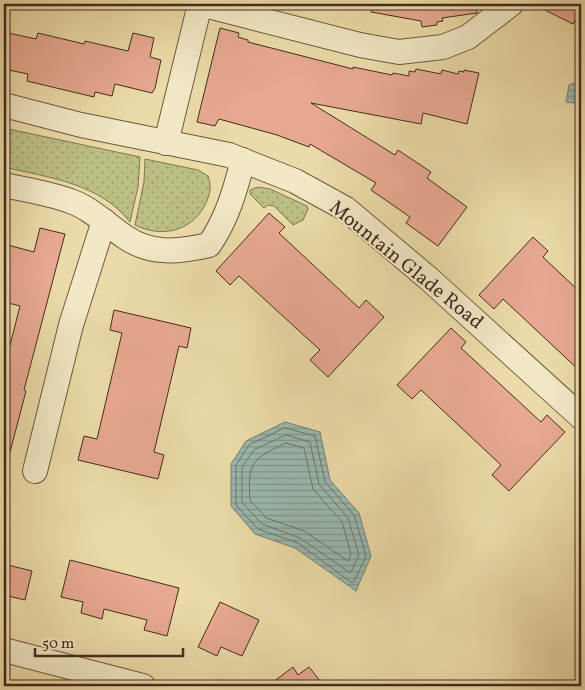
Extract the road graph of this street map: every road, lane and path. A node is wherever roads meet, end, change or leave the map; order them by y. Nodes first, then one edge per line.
1 (200, 4) edge
2 (511, 4) edge
3 (4, 105) edge
4 (166, 142) junction
5 (243, 160) junction
6 (4, 185) edge
7 (104, 221) junction
8 (581, 416) edge
9 (34, 471) dead end
10 (4, 650) edge
11 (143, 686) edge

1 - 2 street
1 - 4 street
3 - 4 street, Mountain Glade Road
4 - 5 street, Mountain Glade Road
5 - 7 street
5 - 8 street, Mountain Glade Road
6 - 7 street
7 - 9 street
10 - 11 street

